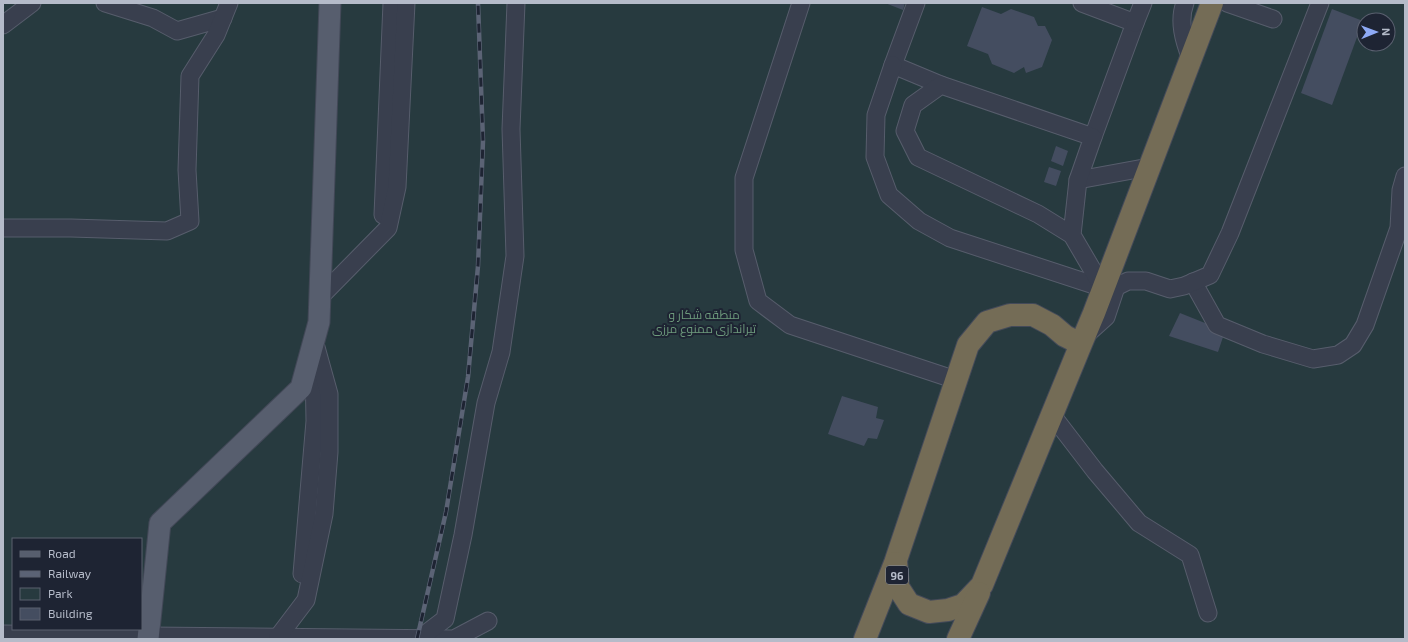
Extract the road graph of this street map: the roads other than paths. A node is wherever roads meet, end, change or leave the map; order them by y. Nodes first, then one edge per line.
1 (32, 3) edge
2 (105, 3) edge
3 (330, 3) edge
4 (392, 3) edge
5 (406, 3) edge
6 (516, 3) edge
7 (801, 3) edge
8 (916, 3) edge
9 (1082, 3) edge
10 (1142, 3) edge
11 (1185, 3) edge
12 (1212, 3) edge
13 (1227, 3) edge
14 (1320, 3) edge
15 (1107, 7) edge
16 (226, 11) edge
17 (1273, 19) dead end
18 (1135, 23) junction
19 (3, 25) edge
20 (1191, 59) junction
21 (892, 65) junction
22 (941, 84) junction
23 (1093, 137) junction
24 (1149, 167) junction
25 (1405, 176) edge
26 (1078, 180) junction
27 (3, 228) edge
28 (382, 234) junction
29 (1072, 235) junction
30 (1193, 282) junction
31 (1103, 288) junction
32 (320, 297) junction
33 (314, 340) junction
34 (1083, 340) junction
35 (956, 380) junction
36 (1052, 415) junction
37 (896, 560) junction
38 (982, 585) junction
39 (1208, 613) dead end
40 (488, 621) dead end
41 (3, 634) edge
42 (148, 638) edge
43 (278, 638) junction
44 (420, 638) edge
45 (865, 639) edge
46 (958, 639) edge

1 - 19 lane
2 - 16 lane
3 - 32 main road
4 - 28 lane
5 - 28 lane
6 - 44 lane
7 - 35 lane
8 - 21 lane
9 - 15 lane
10 - 18 lane
11 - 20 lane
12 - 20 highway
13 - 17 lane
14 - 30 lane
15 - 18 lane
16 - 27 lane
18 - 23 lane
20 - 24 highway
21 - 22 lane
21 - 31 lane
22 - 23 lane
22 - 29 lane
23 - 26 lane
24 - 26 lane
24 - 31 highway
25 - 30 lane
26 - 29 lane
28 - 32 lane
29 - 31 lane
30 - 34 lane
31 - 34 highway
32 - 33 main road
33 - 42 main road
33 - 43 lane
34 - 35 highway, 96
34 - 36 highway, 96
35 - 37 highway, 96
36 - 38 highway, 96
36 - 39 lane
37 - 38 highway, 96
37 - 45 highway, 96
38 - 46 highway, 96
40 - 44 lane
41 - 42 lane
42 - 43 lane
43 - 44 lane

